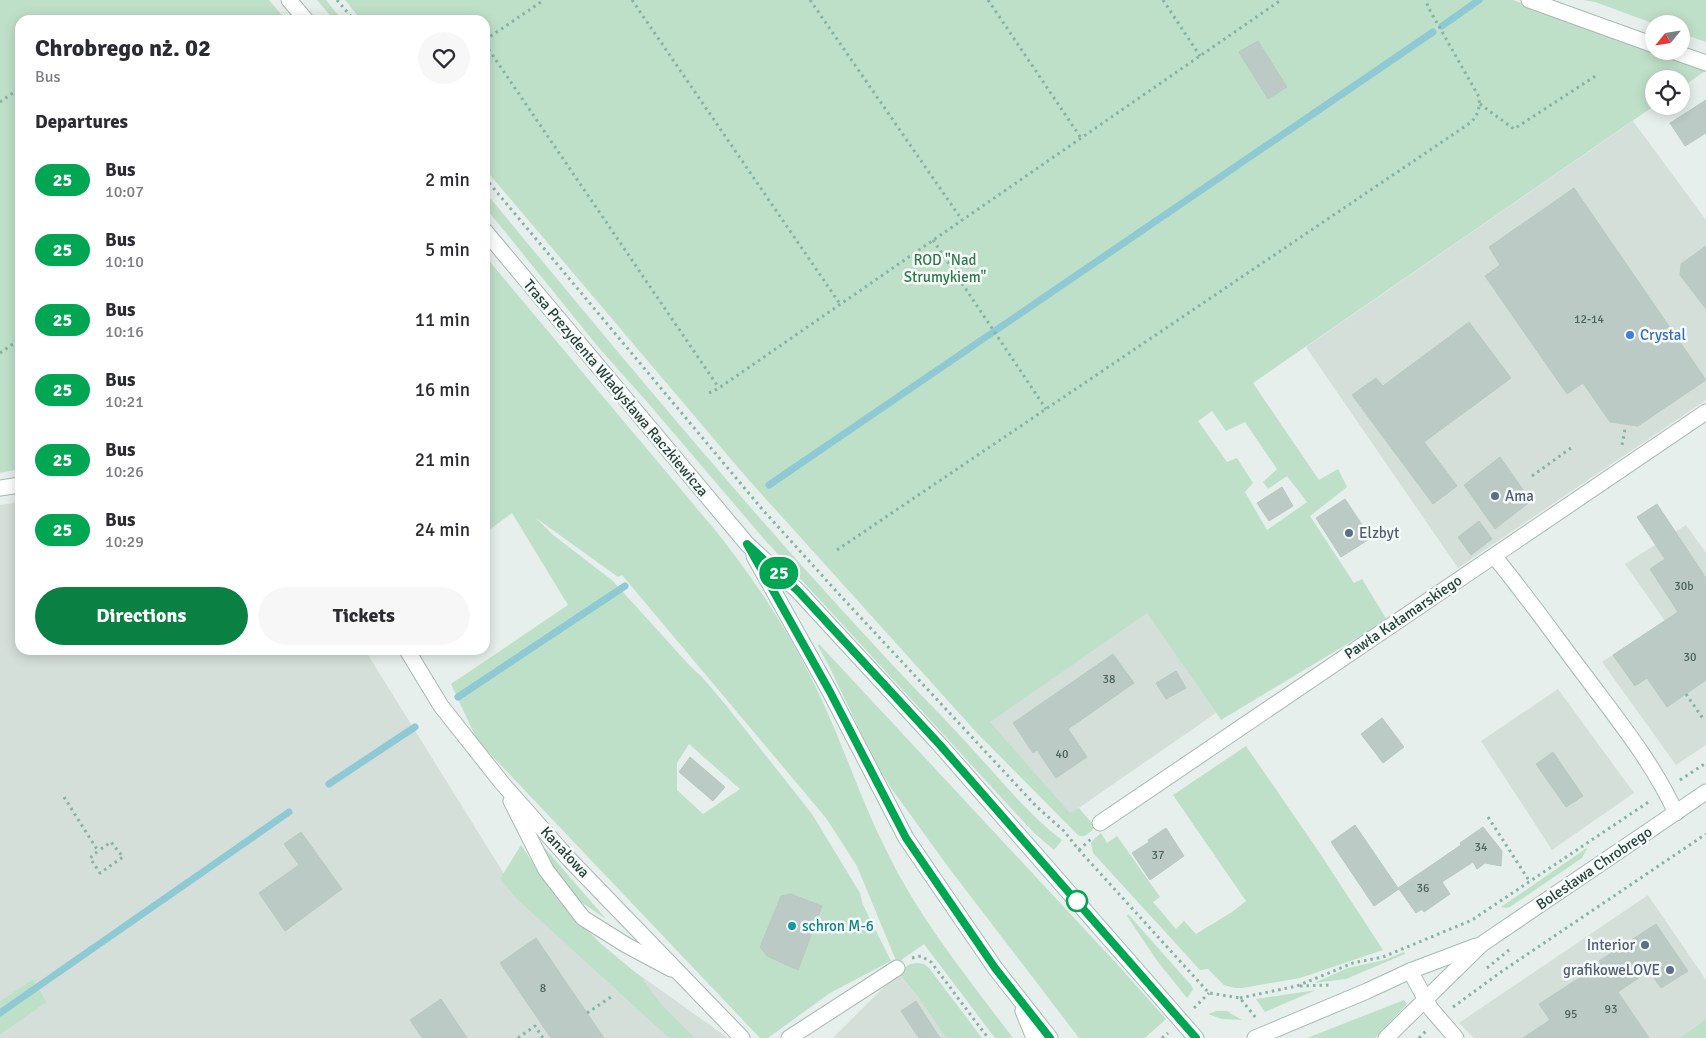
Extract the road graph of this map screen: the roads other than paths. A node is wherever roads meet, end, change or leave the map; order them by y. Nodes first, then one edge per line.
1 (289, 0) edge
2 (1529, 0) edge
3 (302, 15) edge
4 (1645, 42) edge
5 (1690, 57) edge
6 (1706, 63) edge
7 (490, 237) edge
8 (1706, 412) edge
9 (15, 486) edge
10 (0, 488) edge
11 (747, 544) junction
12 (1494, 556) junction
13 (410, 655) edge
14 (502, 783) junction
15 (1706, 792) edge
16 (1676, 812) junction
17 (1100, 823) dead end
18 (1482, 944) junction
19 (897, 968) road end
20 (1410, 971) junction
21 (683, 976) junction
22 (1017, 996) junction
23 (1426, 1000) junction
24 (1261, 1035) edge
25 (742, 1038) edge
26 (789, 1038) edge
27 (1034, 1038) edge
28 (1050, 1038) edge
29 (1196, 1038) edge
30 (1386, 1038) edge
31 (1456, 1038) edge

1 - 3 street
2 - 4 street
5 - 6 street
7 - 11 street, Trasa Prezydenta Władysława Raczkiewicza
8 - 12 street, Pawła Kałamarskiego
9 - 10 street
11 - 22 street, Trasa Prezydenta Władysława Raczkiewicza
11 - 29 street, Trasa Prezydenta Władysława Raczkiewicza
12 - 16 street
12 - 17 street, Pawła Kałamarskiego
13 - 14 street, Kanałowa
14 - 21 street, Kanałowa
14 - 21 street
15 - 16 street, Bolesława Chrobrego
16 - 18 street, Bolesława Chrobrego
18 - 20 street, Bolesława Chrobrego
18 - 23 street, Bolesława Chrobrego
19 - 26 street
20 - 23 street
20 - 24 street, Bolesława Chrobrego
21 - 25 street, Kanałowa
22 - 27 street
22 - 28 street, Trasa Prezydenta Władysława Raczkiewicza
23 - 30 street, Bolesława Chrobrego
23 - 31 street

